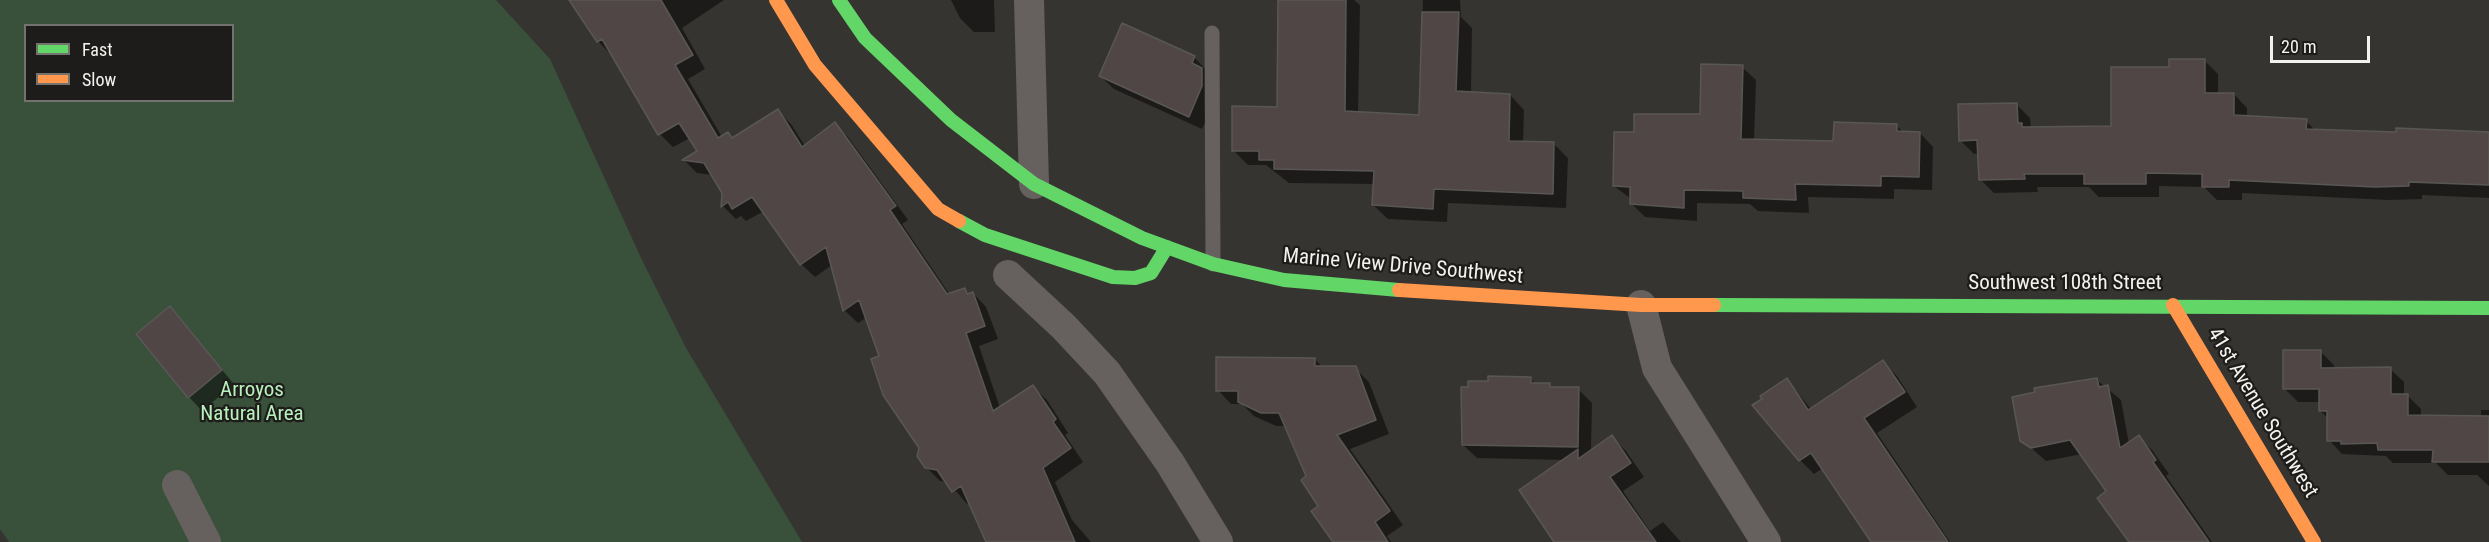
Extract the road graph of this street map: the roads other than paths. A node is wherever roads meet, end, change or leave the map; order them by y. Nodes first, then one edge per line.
1 (776, 0) edge
2 (839, 0) edge
3 (1029, 0) edge
4 (1212, 33) dead end
5 (1034, 184) junction
6 (1167, 247) junction
7 (1213, 264) junction
8 (1008, 275) dead end
9 (1641, 305) junction
10 (2173, 305) junction
11 (2489, 308) edge
12 (177, 485) dead end
13 (206, 542) edge
14 (1218, 542) edge
15 (1766, 542) edge
16 (2314, 542) edge

1 - 6 street
2 - 5 street, Marine View Drive Southwest
3 - 5 street
4 - 7 lane
5 - 6 street, Marine View Drive Southwest
6 - 7 street, Marine View Drive Southwest
7 - 9 street, Marine View Drive Southwest
8 - 14 street
9 - 10 street, Southwest 108th Street
9 - 15 street
10 - 11 street, Southwest 108th Street
10 - 16 street, 41st Avenue Southwest
12 - 13 street

